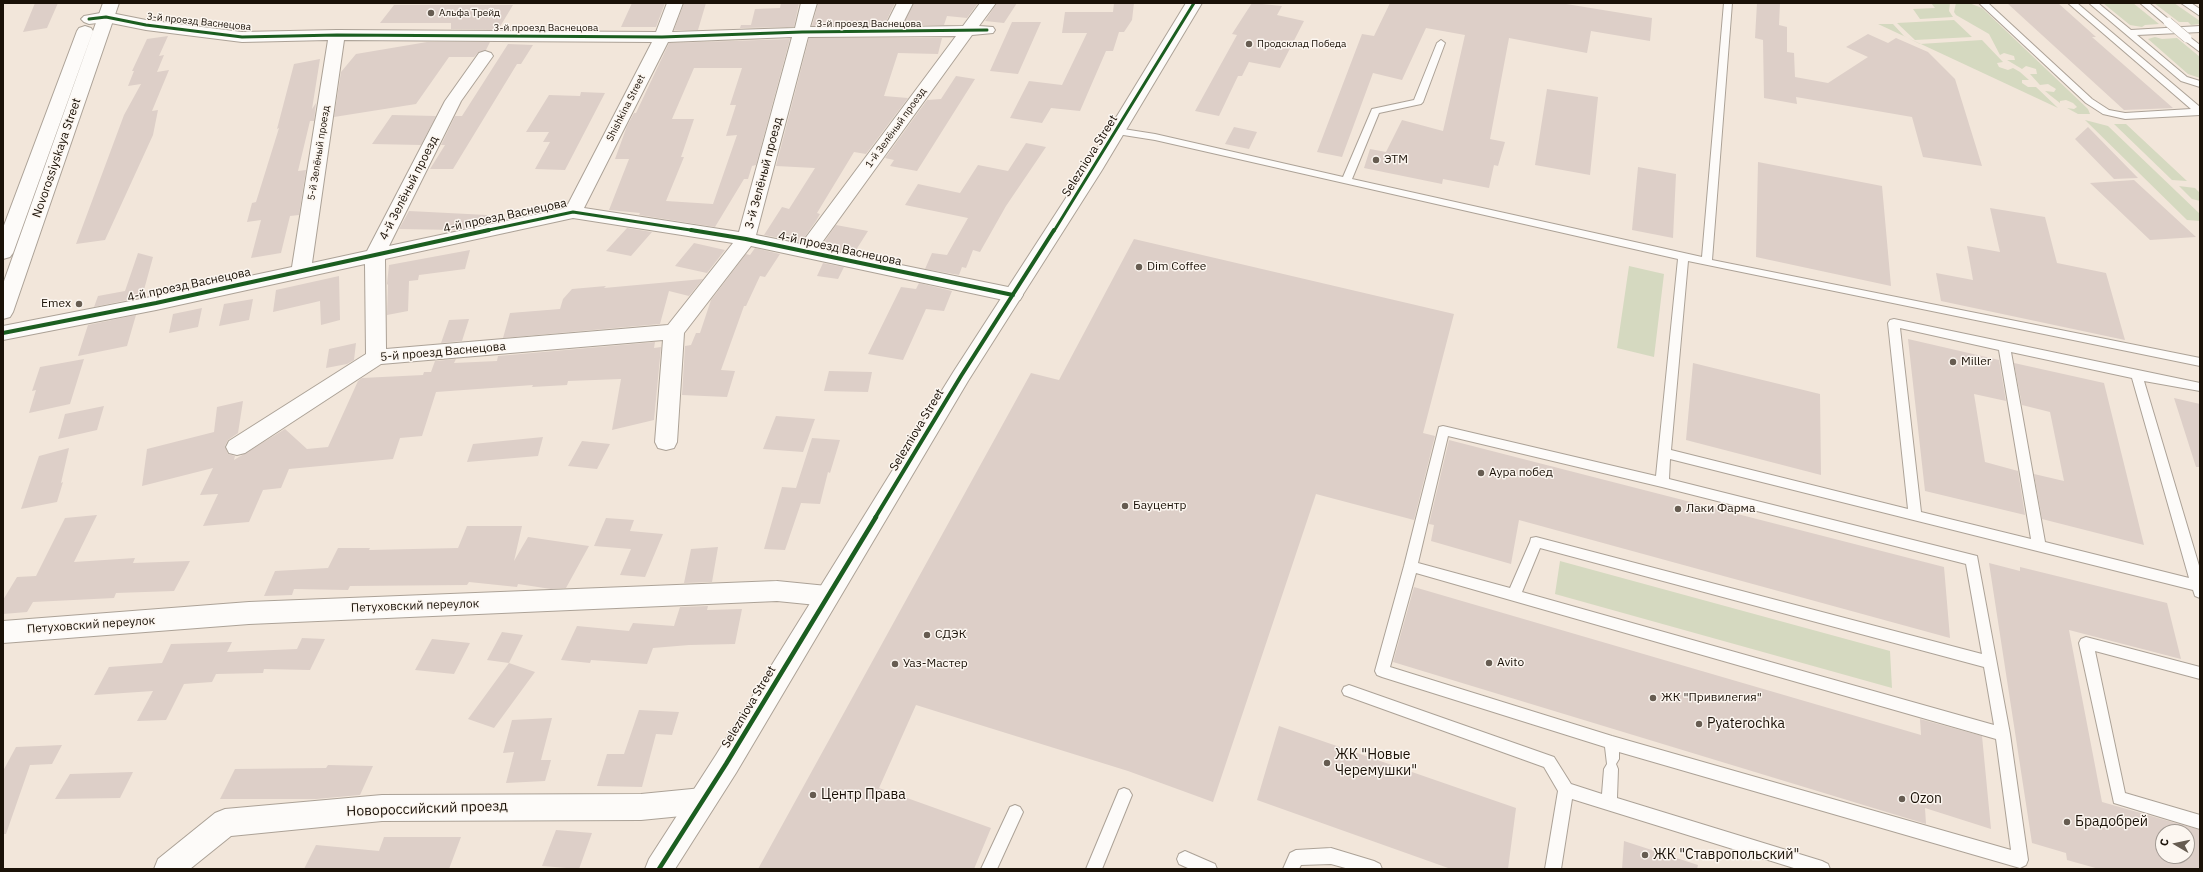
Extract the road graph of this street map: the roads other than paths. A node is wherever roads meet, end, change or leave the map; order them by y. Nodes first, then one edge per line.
1 (95, 3) edge
2 (675, 3) edge
3 (809, 3) edge
4 (905, 3) edge
5 (988, 3) edge
6 (1194, 3) edge
7 (1728, 3) edge
8 (1983, 3) edge
9 (2072, 3) edge
10 (2093, 3) edge
11 (2144, 3) edge
12 (2185, 3) edge
13 (102, 13) edge
14 (2200, 13) edge
15 (2200, 29) edge
16 (986, 30) dead end
17 (891, 31) junction
18 (802, 32) junction
19 (966, 32) junction
20 (2129, 33) junction
21 (337, 35) junction
22 (662, 37) junction
23 (1440, 43) dead end
24 (2200, 49) edge
25 (485, 56) dead end
26 (2200, 84) edge
27 (2199, 112) edge
28 (1117, 131) junction
29 (1346, 181) junction
30 (574, 212) junction
31 (746, 239) junction
32 (805, 252) junction
33 (3, 253) edge
34 (375, 254) junction
35 (1683, 257) junction
36 (1707, 262) junction
37 (301, 271) junction
38 (1013, 295) junction
39 (3, 312) edge
40 (674, 332) junction
41 (3, 333) edge
42 (2004, 347) junction
43 (376, 357) junction
44 (2200, 362) edge
45 (2138, 375) junction
46 (2200, 387) edge
47 (666, 442) dead end
48 (237, 447) dead end
49 (1665, 453) junction
50 (1662, 482) junction
51 (1914, 516) junction
52 (2039, 547) junction
53 (1411, 566) junction
54 (2199, 589) edge
55 (1514, 595) junction
56 (827, 596) junction
57 (3, 632) edge
58 (1991, 663) junction
59 (2200, 673) edge
60 (1349, 691) dead end
61 (2003, 734) junction
62 (1612, 743) junction
63 (1566, 790) junction
64 (1124, 795) dead end
65 (702, 801) junction
66 (1609, 804) junction
67 (1015, 812) dead end
68 (2200, 822) edge
69 (1185, 860) dead end
70 (168, 869) edge
71 (659, 869) edge
72 (989, 869) edge
73 (1094, 869) edge
74 (1209, 869) edge
75 (1292, 869) edge
76 (1374, 869) edge
77 (1553, 869) edge
78 (1822, 869) edge

1 - 13 street, Novorossiyskaya Street
2 - 22 street, Shishkina Street
3 - 18 street, 3-й Зелёный проезд
4 - 17 street
5 - 19 street, 1-й Зелёный проезд
6 - 28 street, Selezniova Street
7 - 36 lane
8 - 27 lane
9 - 27 lane
10 - 20 lane
11 - 24 lane, bridge
12 - 14 lane
13 - 21 street, 3-й проезд Васнецова
13 - 33 street, Novorossiyskaya Street
13 - 39 street, Novorossiyskaya Street
15 - 20 lane
16 - 19 street, 3-й проезд Васнецова
17 - 18 street, 3-й проезд Васнецова
17 - 19 street, 3-й проезд Васнецова
18 - 22 street, 3-й проезд Васнецова
18 - 31 street, 3-й Зелёный проезд
19 - 32 street, 1-й Зелёный проезд
20 - 26 lane
21 - 22 street, 3-й проезд Васнецова
21 - 37 street, 5-й Зелёный проезд
22 - 30 street, Shishkina Street
23 - 29 lane
25 - 34 street, 4-й Зелёный проезд
28 - 29 lane
28 - 38 street, Selezniova Street
29 - 35 lane
30 - 31 street, 4-й проезд Васнецова
30 - 34 street, 4-й проезд Васнецова
31 - 32 street, 4-й проезд Васнецова
31 - 40 street, 3-й Зелёный проезд
32 - 38 street, 4-й проезд Васнецова
34 - 37 street, 4-й проезд Васнецова
34 - 43 street, 4-й Зелёный проезд
35 - 36 lane
35 - 49 lane
36 - 44 lane
37 - 41 street, 4-й проезд Васнецова
38 - 56 street, Selezniova Street
40 - 43 street, 5-й проезд Васнецова
40 - 47 street
42 - 45 lane
42 - 51 lane
42 - 52 lane
43 - 48 street, 5-й проезд Васнецова
45 - 46 lane
45 - 54 lane
49 - 50 lane
49 - 51 lane
50 - 53 lane
50 - 58 lane
51 - 52 lane
52 - 54 lane
53 - 55 lane
53 - 62 lane
55 - 58 lane
55 - 61 lane
56 - 57 street, Петуховский переулок
56 - 65 street, Selezniova Street
58 - 61 lane
59 - 68 lane
60 - 63 lane
61 - 62 lane
62 - 66 lane
63 - 66 lane
63 - 77 lane
64 - 73 lane
65 - 70 street, Новороссийский проезд
65 - 71 street, Selezniova Street
66 - 78 lane
67 - 72 lane
69 - 74 lane
75 - 76 lane

